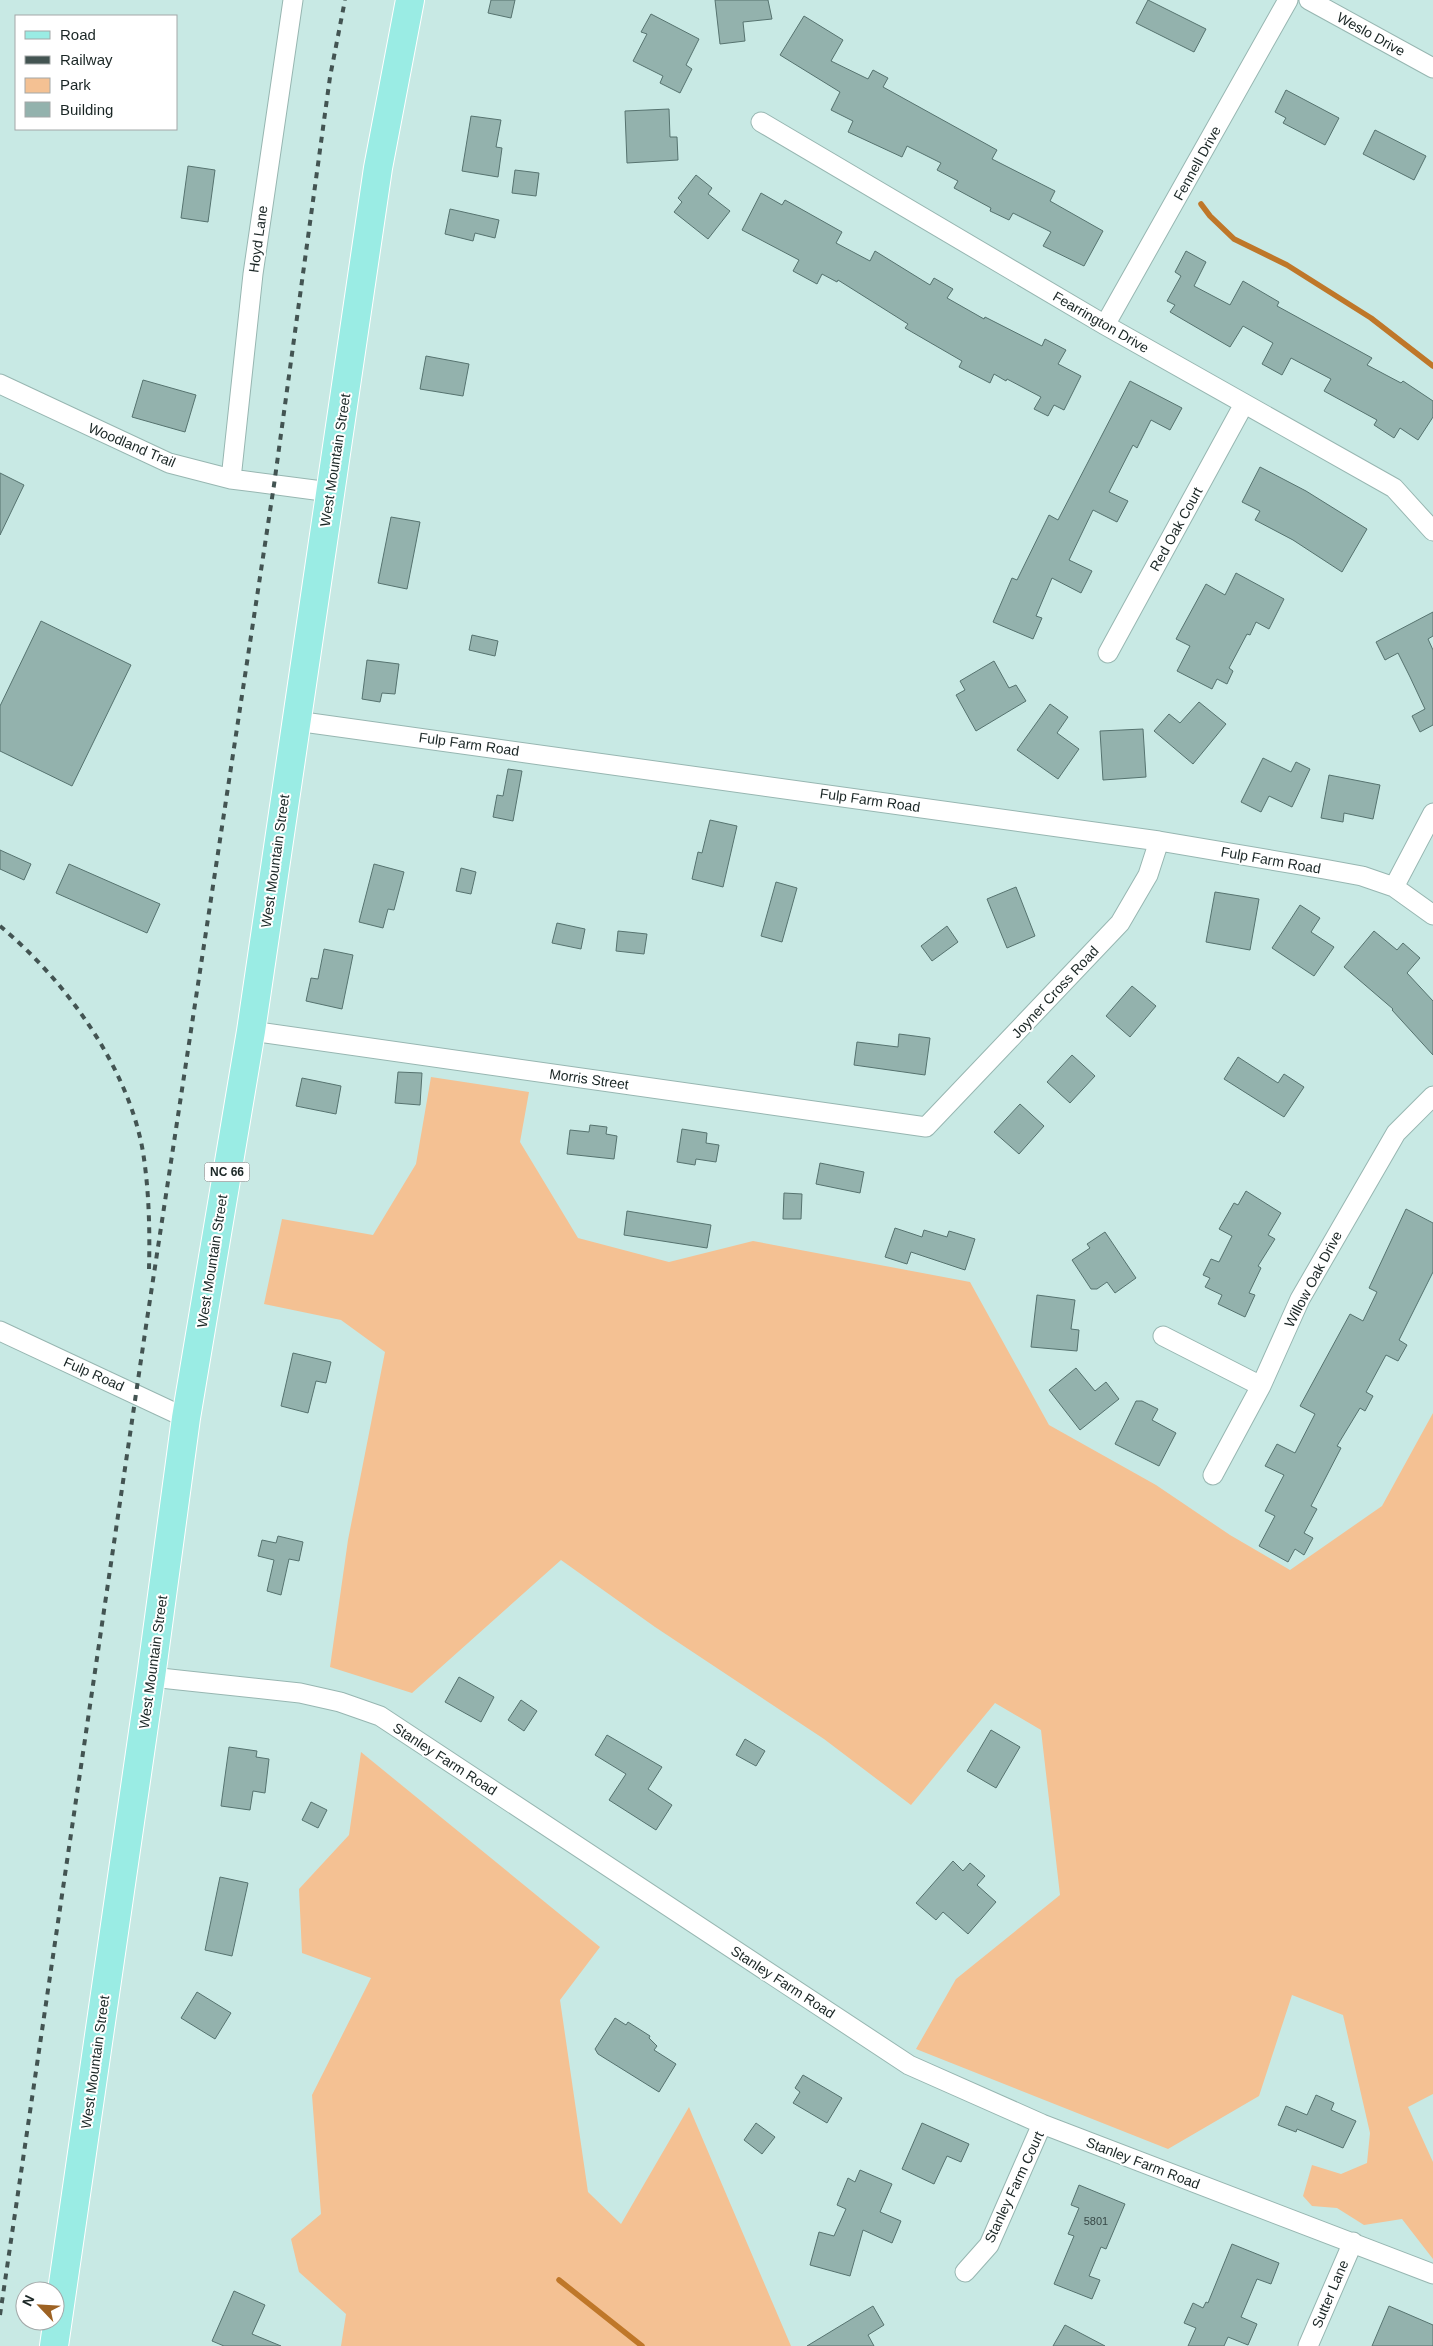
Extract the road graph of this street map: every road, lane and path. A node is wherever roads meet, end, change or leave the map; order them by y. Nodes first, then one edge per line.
1 (293, 0) edge
2 (410, 0) edge
3 (1288, 0) edge
4 (1309, 0) edge
5 (1433, 68) edge
6 (761, 122) dead end
7 (1105, 325) junction
8 (0, 384) edge
9 (1244, 404) junction
10 (231, 479) junction
11 (330, 492) junction
12 (1433, 531) edge
13 (1108, 654) dead end
14 (296, 720) junction
15 (1433, 813) edge
16 (1159, 841) junction
17 (1394, 887) junction
18 (1433, 915) edge
19 (251, 1031) junction
20 (1433, 1096) edge
21 (926, 1127) joint
22 (0, 1331) edge
23 (1163, 1336) dead end
24 (1261, 1386) junction
25 (186, 1418) junction
26 (1213, 1475) dead end
27 (151, 1676) junction
28 (1042, 2124) junction
29 (1353, 2242) junction
30 (965, 2272) dead end
31 (1433, 2274) edge
32 (54, 2346) edge
33 (1308, 2346) edge

1 - 10 street, Hoyd Lane
2 - 11 main road, West Mountain Street / NC 66
3 - 7 street, Fennell Drive
4 - 5 street, Weslo Drive
6 - 7 street, Fearrington Drive
7 - 9 street, Fearrington Drive
8 - 10 street, Woodland Trail
9 - 12 street, Fearrington Drive
9 - 13 street, Red Oak Court
10 - 11 street, Woodland Trail
11 - 14 main road, West Mountain Street / NC 66
14 - 16 street, Fulp Farm Road
14 - 19 main road, West Mountain Street / NC 66
15 - 17 street
16 - 17 street, Fulp Farm Road
16 - 21 street, Joyner Cross Road
17 - 18 street, Fulp Farm Road
19 - 21 street, Morris Street
19 - 25 main road, West Mountain Street / NC 66
20 - 24 street, Willow Oak Drive
22 - 25 street, Fulp Road
23 - 24 street
24 - 26 street, Willow Oak Drive
25 - 27 main road, West Mountain Street / NC 66
27 - 28 street, Stanley Farm Road
27 - 32 main road, West Mountain Street / NC 66
28 - 29 street, Stanley Farm Road
28 - 30 street, Stanley Farm Court
29 - 31 street, Stanley Farm Road
29 - 33 street, Sutter Lane

